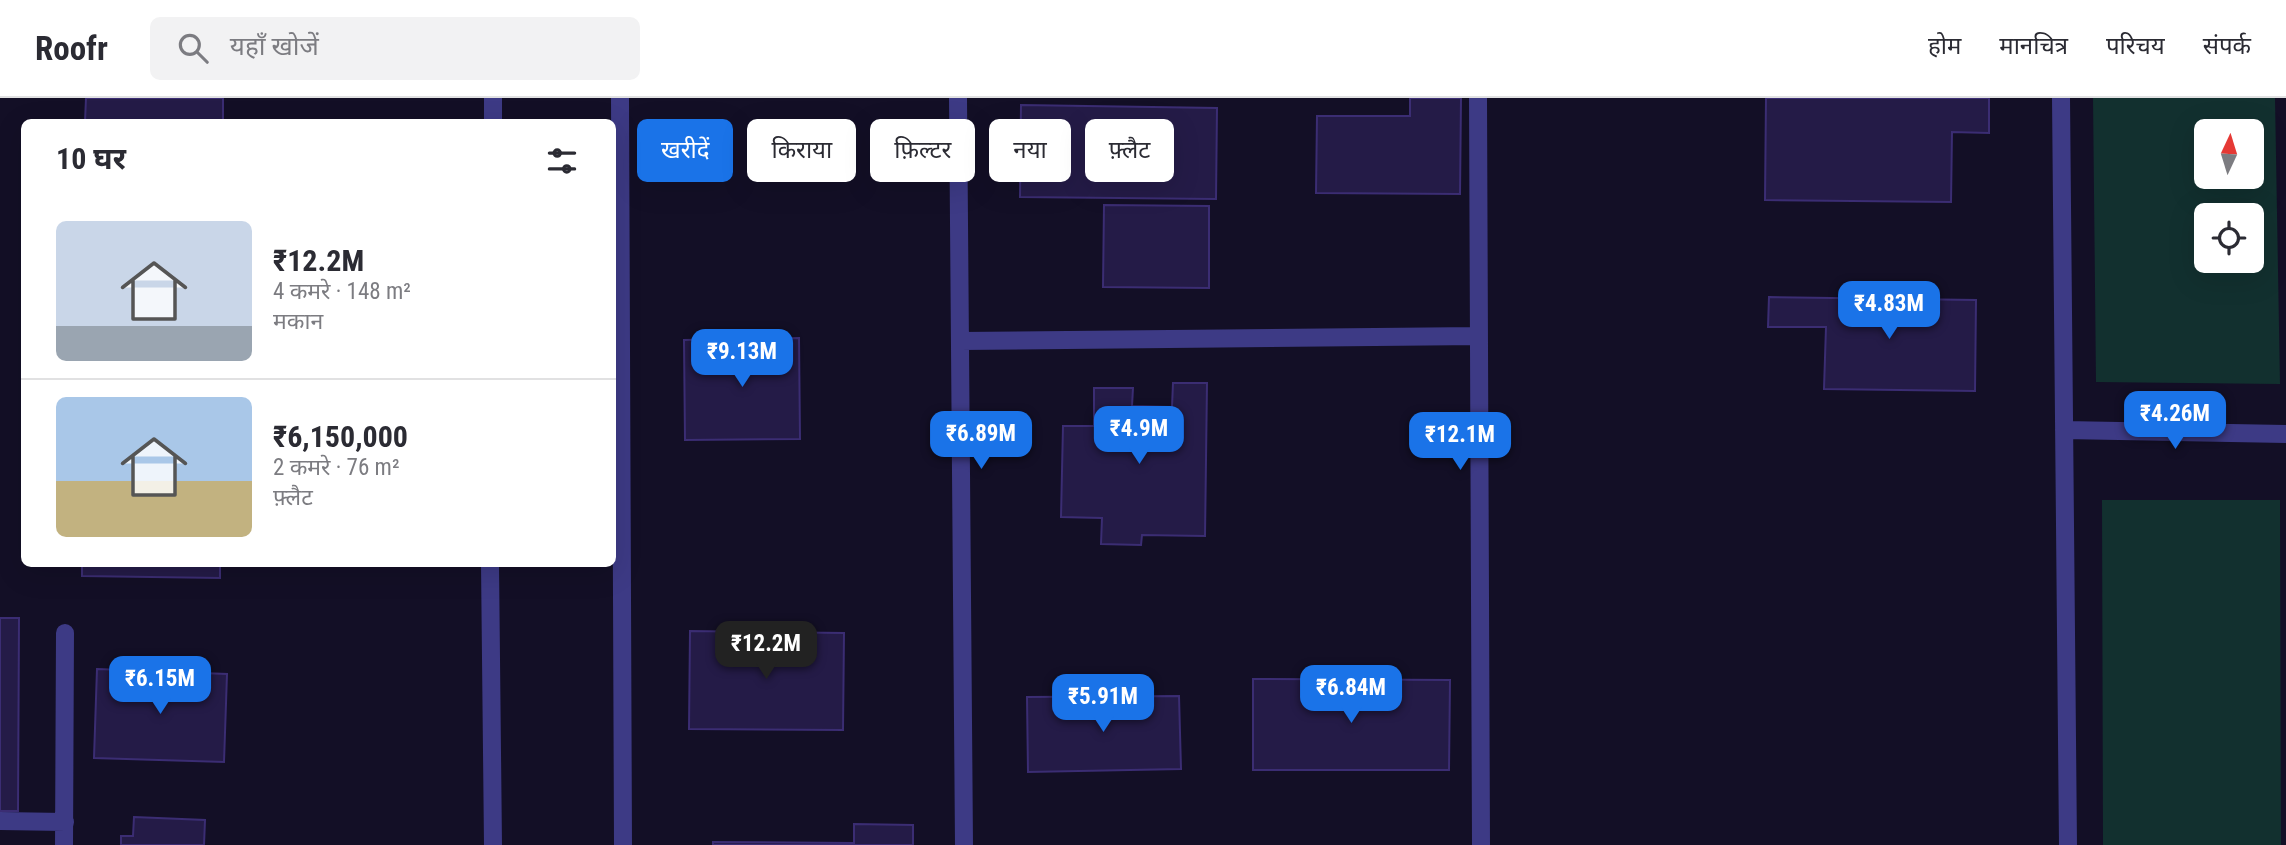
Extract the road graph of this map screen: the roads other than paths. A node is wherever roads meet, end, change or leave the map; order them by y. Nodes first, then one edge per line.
1 (493, 98) edge
2 (620, 98) edge
3 (958, 98) edge
4 (1478, 98) edge
5 (2061, 98) edge
6 (493, 119) edge
7 (1479, 336) junction
8 (960, 341) junction
9 (2064, 430) junction
10 (2286, 434) edge
11 (491, 567) edge
12 (65, 633) dead end
13 (0, 821) edge
14 (65, 822) junction
15 (64, 845) edge
16 (493, 845) edge
17 (623, 845) edge
18 (964, 845) edge
19 (1481, 845) edge
20 (2068, 845) edge

1 - 6 street
2 - 17 street
3 - 8 street
4 - 7 street
5 - 9 street
7 - 8 street
7 - 19 street
8 - 18 street
9 - 10 street
9 - 20 street
11 - 16 street
12 - 14 street
13 - 14 street
14 - 15 street

